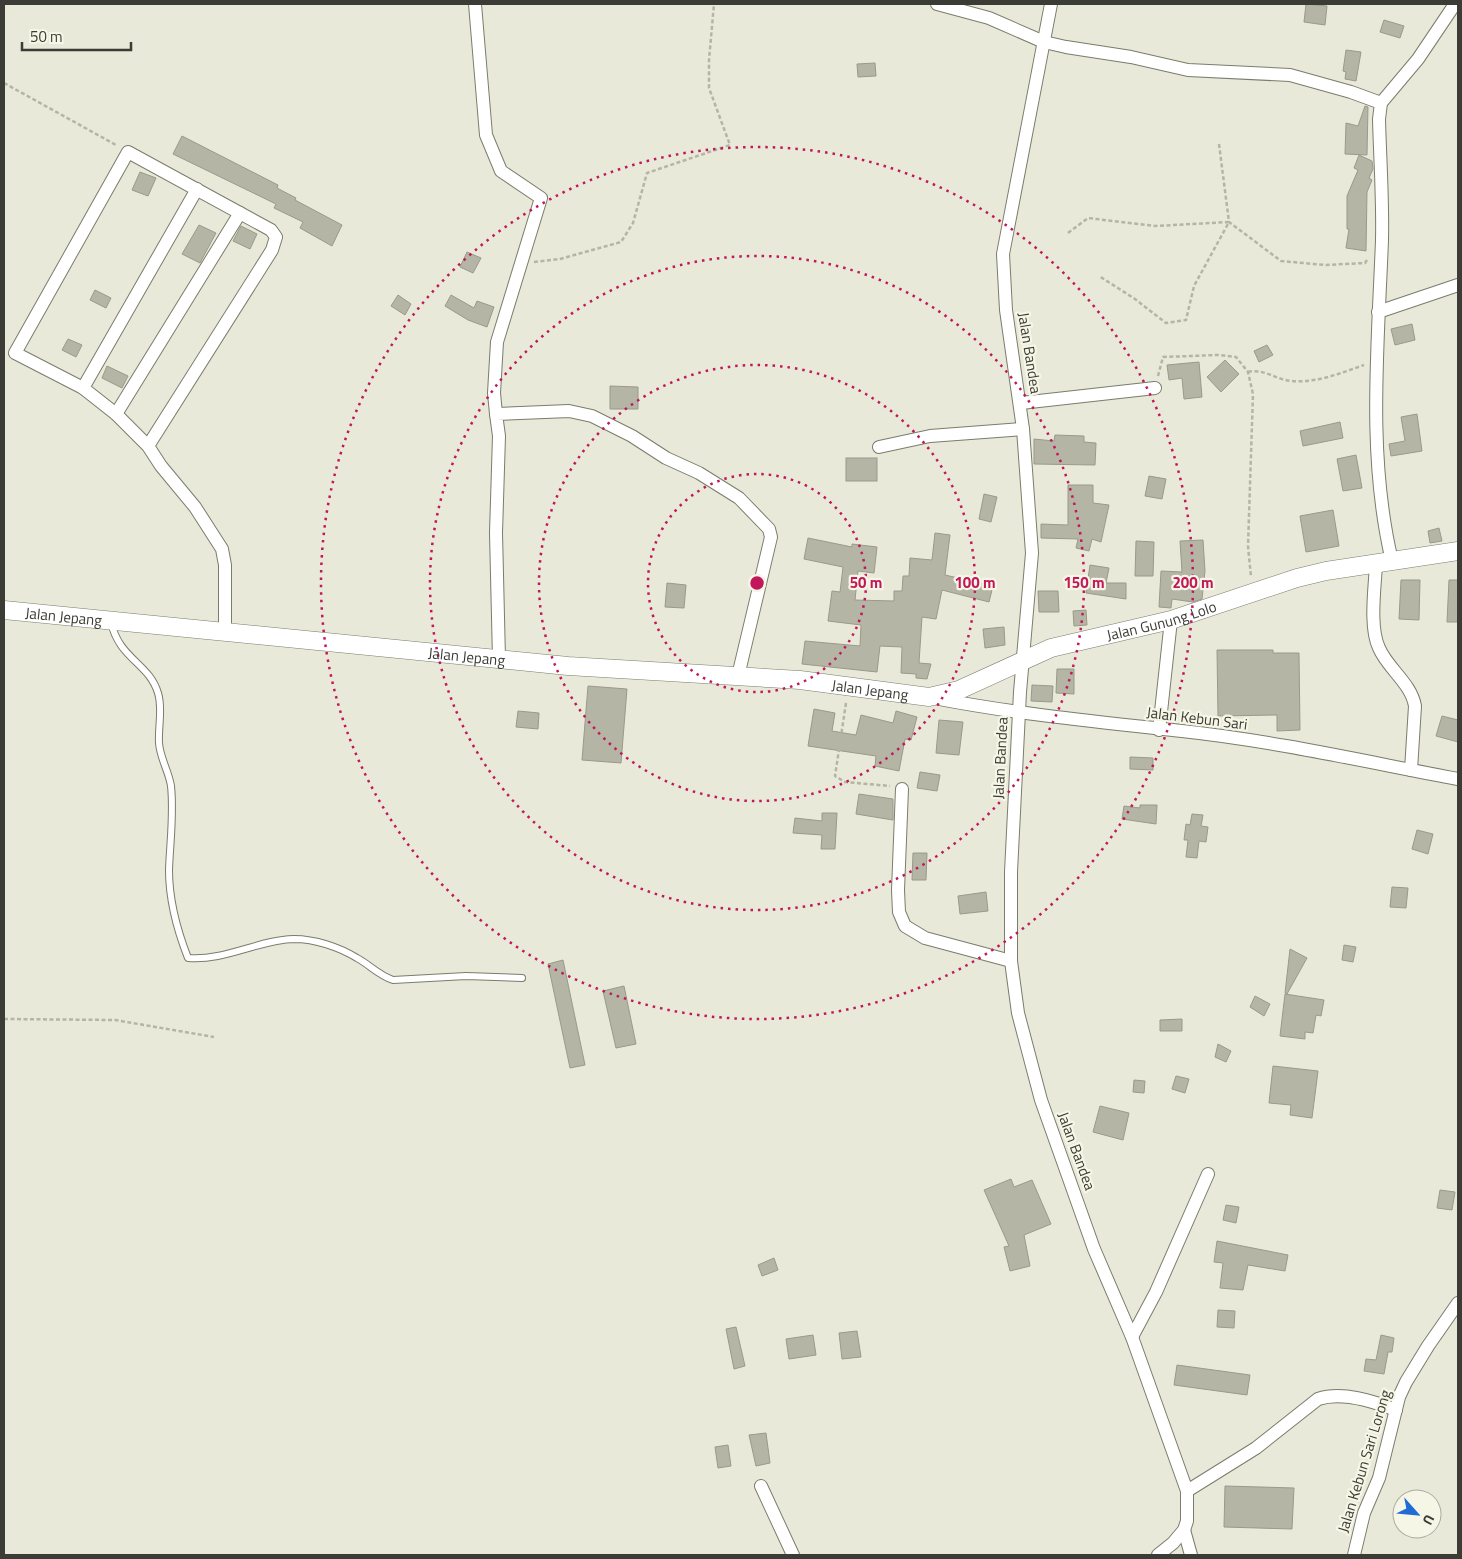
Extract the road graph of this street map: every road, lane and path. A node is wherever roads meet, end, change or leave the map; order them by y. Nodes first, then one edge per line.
1 (475, 4) edge
2 (714, 4) edge
3 (937, 4) edge
4 (1051, 4) edge
5 (1455, 4) edge
6 (1044, 42) junction
7 (4, 83) edge
8 (1381, 103) junction
9 (1219, 144) dead end
10 (128, 152) junction
11 (197, 189) junction
12 (240, 214) junction
13 (1228, 222) junction
14 (1068, 233) dead end
15 (1382, 239) junction
16 (520, 264) junction
17 (1099, 276) dead end
18 (1458, 285) edge
19 (1378, 312) junction
20 (1376, 361) junction
21 (1248, 372) junction
22 (83, 388) junction
23 (1155, 388) joint
24 (1021, 403) junction
25 (116, 414) junction
26 (496, 414) junction
27 (1023, 429) junction
28 (148, 446) junction
29 (879, 447) dead end
30 (1458, 551) edge
31 (1384, 562) junction
32 (1253, 594) junction
33 (4, 610) edge
34 (111, 620) junction
35 (1171, 620) junction
36 (225, 632) junction
37 (499, 660) junction
38 (1022, 660) junction
39 (738, 676) junction
40 (849, 686) junction
41 (929, 697) junction
42 (1019, 713) junction
43 (1159, 730) junction
44 (1412, 770) junction
45 (1458, 779) edge
46 (902, 789) joint
47 (1011, 961) junction
48 (522, 978) dead end
49 (4, 1020) edge
50 (214, 1037) dead end
51 (1208, 1174) dead end
52 (1458, 1303) edge
53 (1132, 1338) junction
54 (1396, 1410) junction
55 (761, 1486) dead end
56 (1187, 1491) junction
57 (1184, 1530) junction
58 (793, 1555) edge
59 (1158, 1555) edge
60 (1191, 1555) edge
61 (1354, 1555) edge

1 - 16 street
2 - 16 path
3 - 6 street
4 - 6 street, Jalan Bandea
5 - 8 street
6 - 8 street
6 - 24 street, Jalan Bandea
7 - 10 path
8 - 15 street
9 - 13 path
10 - 11 street
10 - 22 street
11 - 12 street
11 - 22 street
12 - 25 street
12 - 28 street
13 - 14 path
13 - 15 path
13 - 17 path
15 - 19 street
16 - 26 street
18 - 19 street
19 - 20 street
20 - 21 path
20 - 31 street
21 - 23 path
21 - 32 path
22 - 25 street
23 - 24 street
24 - 27 street, Jalan Bandea
25 - 28 street
26 - 37 street
26 - 39 street
27 - 29 street
27 - 38 street, Jalan Bandea
28 - 36 street
30 - 31 street, Jalan Gunung Lolo
31 - 32 street, Jalan Gunung Lolo
31 - 44 street
32 - 35 street, Jalan Gunung Lolo
33 - 34 street, Jalan Jepang
34 - 36 street, Jalan Jepang
34 - 48 lane
35 - 38 street, Jalan Gunung Lolo
35 - 43 street
36 - 37 street, Jalan Jepang
37 - 39 street, Jalan Jepang
38 - 41 street, Jalan Gunung Lolo
38 - 42 street, Jalan Bandea
39 - 40 street, Jalan Jepang
40 - 41 street, Jalan Jepang
40 - 46 path
41 - 42 street, Jalan Kebun Sari
42 - 43 street, Jalan Kebun Sari
42 - 47 street, Jalan Bandea
43 - 44 street, Jalan Kebun Sari
44 - 45 street, Jalan Kebun Sari
46 - 47 street
47 - 53 street, Jalan Bandea
49 - 50 path
51 - 53 street
52 - 54 street, Jalan Kebun Sari Lorong
53 - 56 street, Jalan Bandea
54 - 56 street
54 - 61 street, Jalan Kebun Sari Lorong
55 - 58 street
56 - 57 street, Jalan Bandea
57 - 59 street
57 - 60 street

